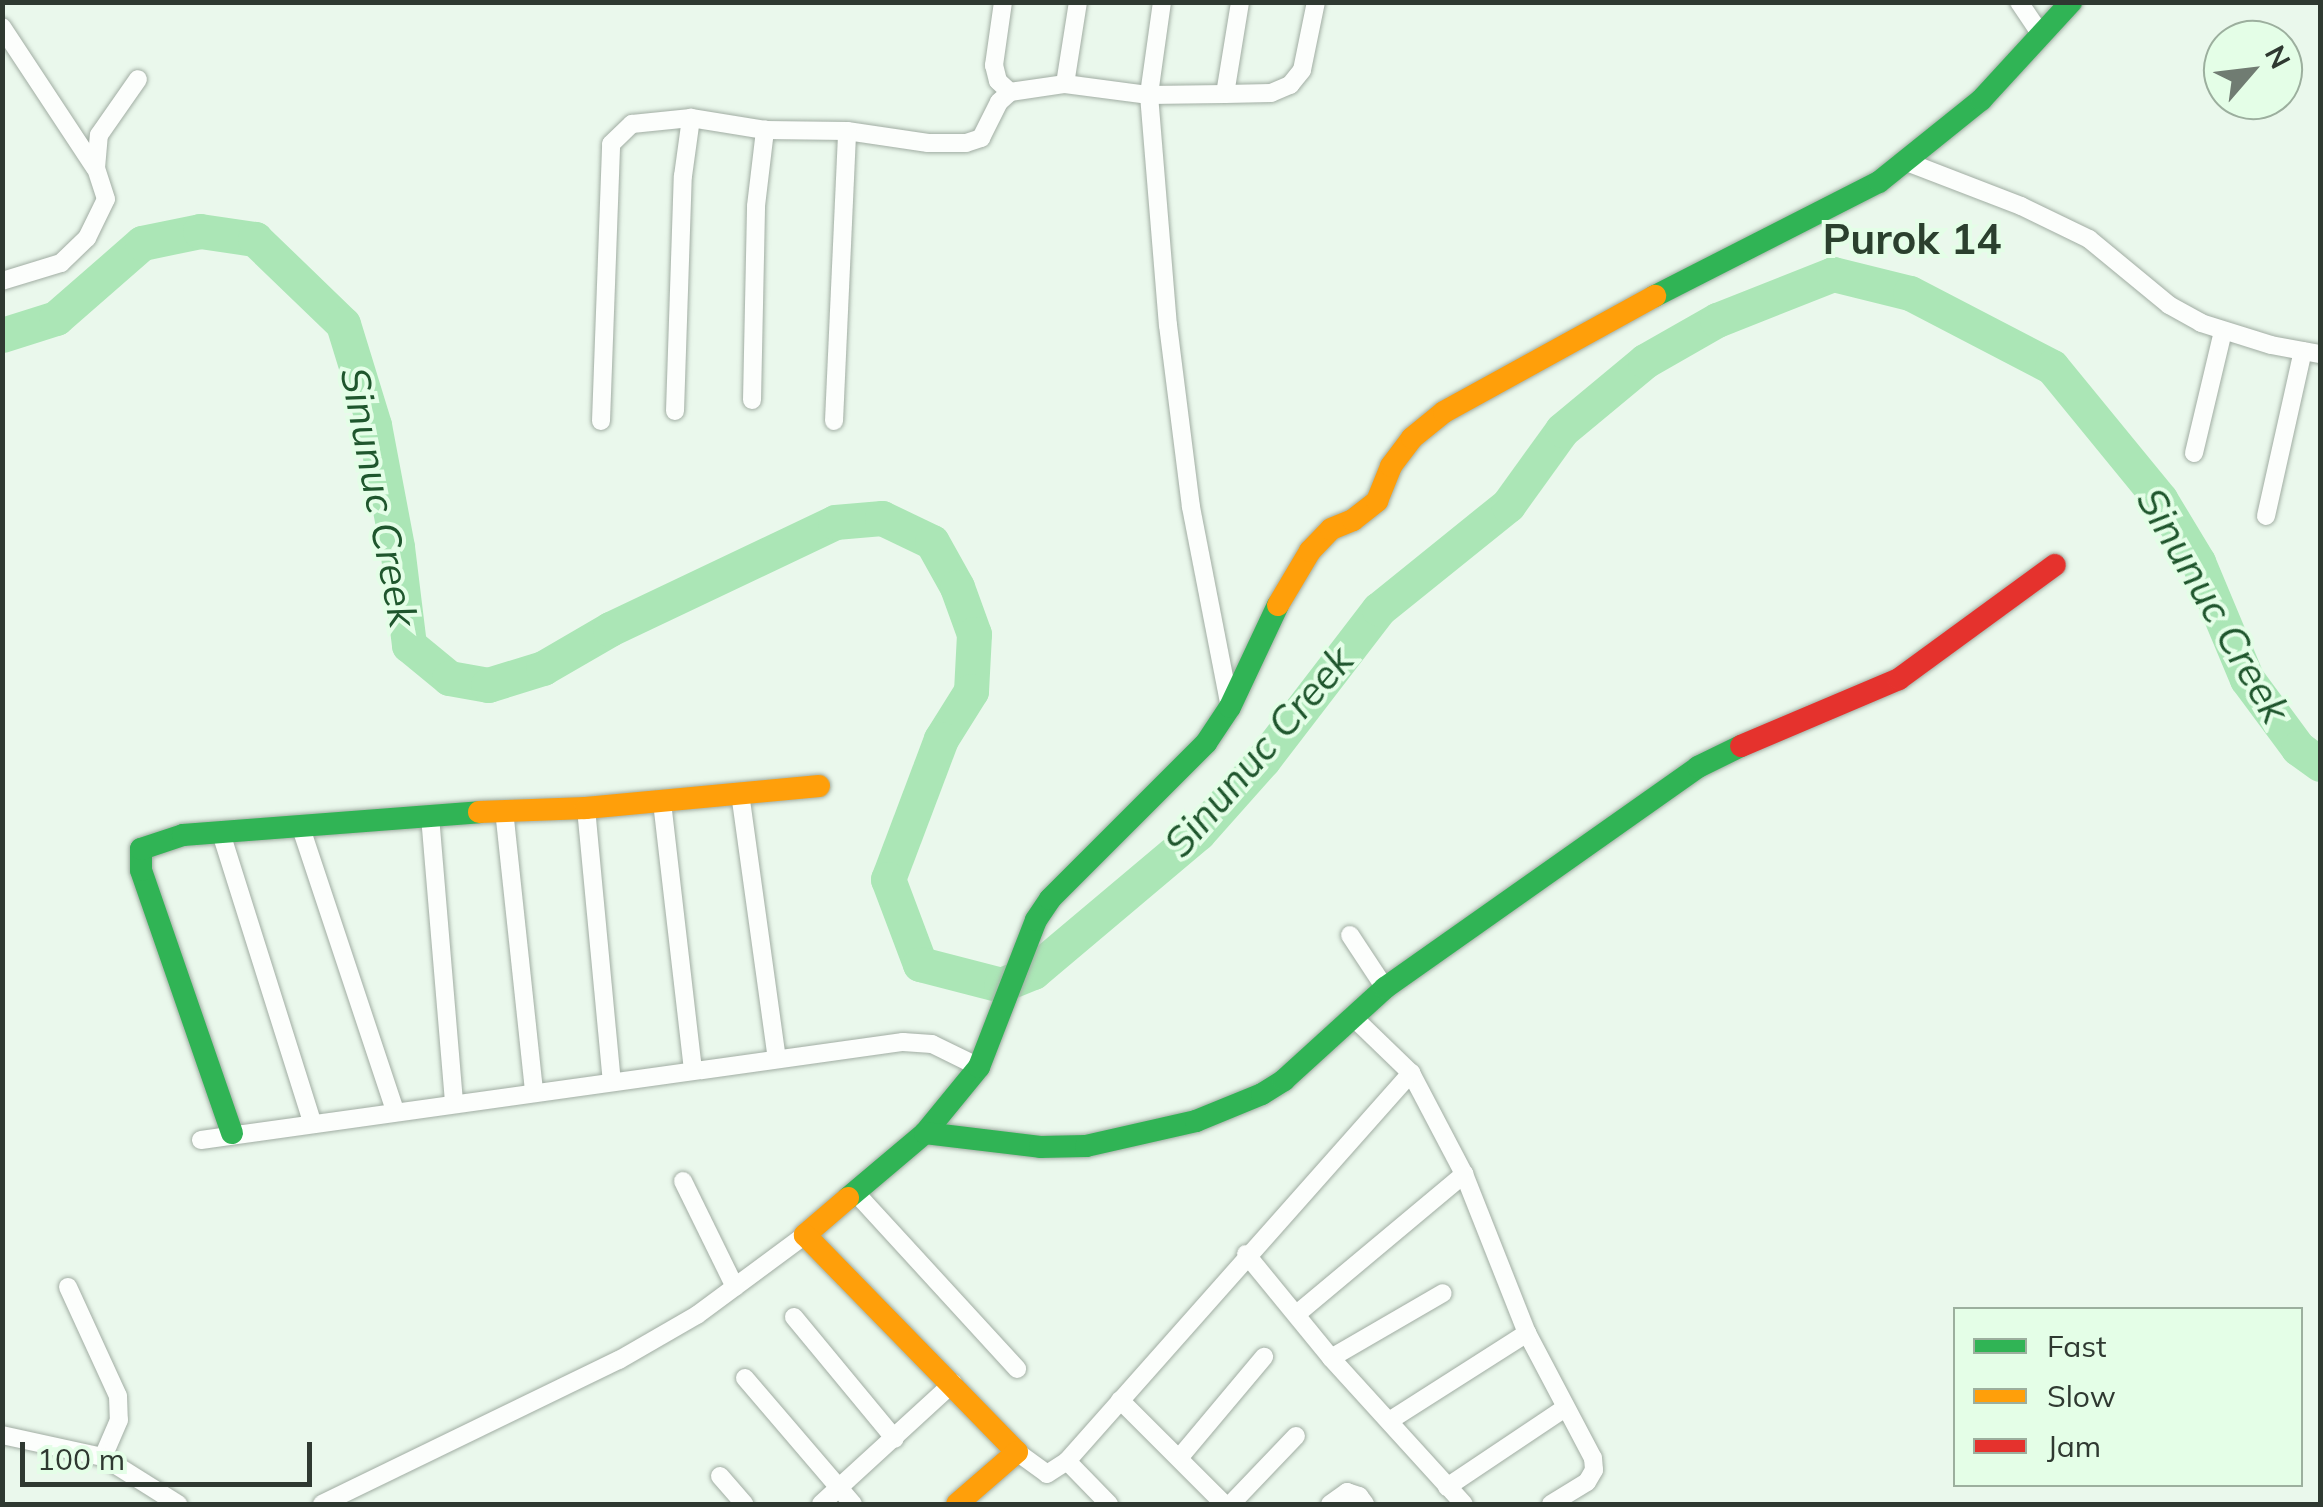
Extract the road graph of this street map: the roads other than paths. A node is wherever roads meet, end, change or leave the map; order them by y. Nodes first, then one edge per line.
1 (1003, 2) edge
2 (1078, 2) edge
3 (1162, 2) edge
4 (1240, 2) edge
5 (1316, 2) edge
6 (2019, 2) edge
7 (2071, 2) edge
8 (2, 27) edge
9 (2041, 35) junction
10 (138, 79) dead end
11 (1065, 84) junction
12 (1010, 92) junction
13 (1225, 94) junction
14 (1149, 95) junction
15 (692, 118) junction
16 (765, 130) junction
17 (848, 131) junction
18 (1908, 162) junction
19 (96, 168) junction
20 (2, 282) edge
21 (2223, 331) junction
22 (2312, 352) edge
23 (752, 400) dead end
24 (675, 411) dead end
25 (601, 421) dead end
26 (834, 421) dead end
27 (2194, 452) dead end
28 (2266, 516) dead end
29 (2055, 566) dead end
30 (1230, 708) junction
31 (819, 786) dead end
32 (740, 793) junction
33 (662, 802) junction
34 (586, 808) junction
35 (504, 810) junction
36 (430, 816) junction
37 (301, 828) junction
38 (220, 833) junction
39 (1350, 935) dead end
40 (1385, 988) junction
41 (1352, 1016) junction
42 (777, 1058) junction
43 (979, 1067) junction
44 (692, 1068) junction
45 (1411, 1072) junction
46 (612, 1082) junction
47 (534, 1090) junction
48 (454, 1101) junction
49 (395, 1111) junction
50 (312, 1122) junction
51 (925, 1132) junction
52 (232, 1133) junction
53 (200, 1140) dead end
54 (1464, 1174) junction
55 (683, 1181) dead end
56 (855, 1192) junction
57 (805, 1235) junction
58 (1246, 1254) junction
59 (734, 1286) junction
60 (68, 1287) dead end
61 (1444, 1293) dead end
62 (1298, 1313) junction
63 (794, 1317) dead end
64 (1528, 1333) junction
65 (1264, 1358) dead end
66 (1331, 1358) junction
67 (1017, 1370) dead end
68 (746, 1378) dead end
69 (953, 1383) junction
70 (1120, 1400) junction
71 (1565, 1408) junction
72 (1390, 1421) junction
73 (2, 1435) edge
74 (1296, 1436) dead end
75 (894, 1439) junction
76 (1017, 1452) junction
77 (1180, 1457) junction
78 (103, 1458) junction
79 (1067, 1461) junction
80 (720, 1476) dead end
81 (1446, 1487) junction
82 (840, 1489) junction
83 (178, 1504) edge
84 (322, 1504) edge
85 (744, 1504) edge
86 (822, 1504) edge
87 (854, 1504) edge
88 (957, 1504) edge
89 (1110, 1504) edge
90 (1228, 1504) edge
91 (1330, 1504) edge
92 (1365, 1504) edge
93 (1464, 1504) edge
94 (1551, 1504) edge

1 - 12 street
2 - 11 street
3 - 14 street
4 - 13 street
5 - 13 street
6 - 9 street
7 - 9 street
8 - 19 street
9 - 18 street
10 - 19 street
11 - 12 street
11 - 14 street
12 - 17 street
13 - 14 street
14 - 30 street
15 - 16 street
15 - 24 street
15 - 25 street
16 - 17 street
16 - 23 street
17 - 26 street
18 - 21 street
18 - 30 street
19 - 20 street
21 - 22 street
21 - 27 street
22 - 28 street
29 - 40 street
30 - 43 street
31 - 32 street
32 - 33 street
32 - 42 street
33 - 34 street
33 - 44 street
34 - 35 street
34 - 46 street
35 - 36 street
35 - 47 street
36 - 37 street
36 - 48 street
37 - 38 street
37 - 49 street
38 - 50 street
38 - 52 street
39 - 40 street
40 - 41 street
41 - 45 street
41 - 51 street
42 - 43 street
42 - 44 street
43 - 51 street
44 - 46 street
45 - 54 street
45 - 58 street
46 - 47 street
47 - 48 street
48 - 49 street
49 - 50 street
50 - 52 street
51 - 56 street
52 - 53 street
54 - 62 street
54 - 64 street
55 - 59 street
56 - 57 street
56 - 67 street
57 - 59 street
57 - 69 street
58 - 62 street
58 - 70 street
59 - 84 street
60 - 78 street
61 - 66 street
62 - 66 street
63 - 75 street
64 - 71 street
64 - 72 street
65 - 77 street
66 - 72 street
68 - 82 street
69 - 75 street
69 - 76 street
70 - 77 street
70 - 79 street
71 - 81 street
71 - 94 street
72 - 81 street
73 - 78 street
74 - 90 street
75 - 82 street
76 - 79 street
76 - 88 street
77 - 90 street
78 - 83 street
79 - 89 street
80 - 85 street
81 - 93 street
82 - 86 street
82 - 87 street
91 - 92 street

